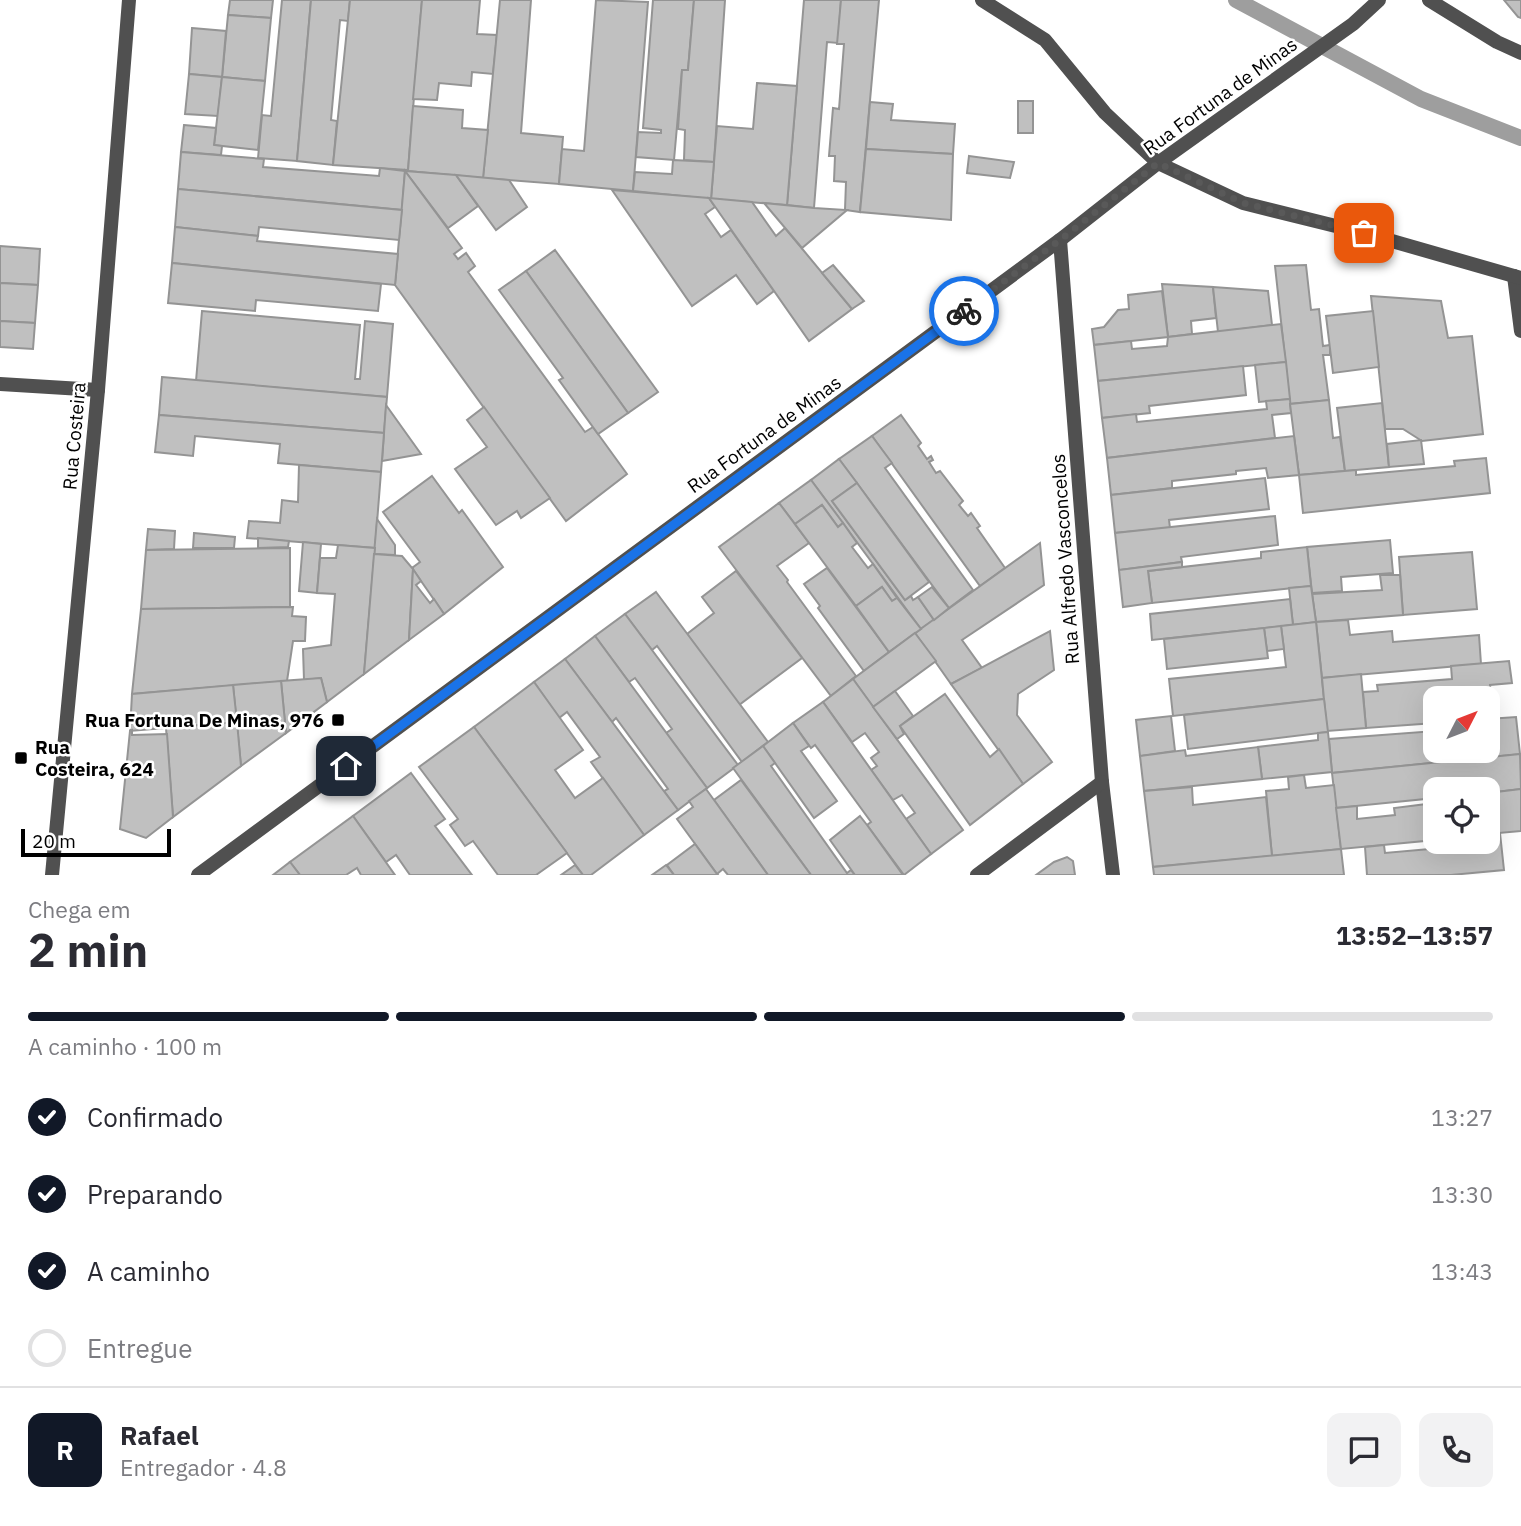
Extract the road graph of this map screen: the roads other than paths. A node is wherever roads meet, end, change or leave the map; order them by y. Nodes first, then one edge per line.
1 (129, 0) edge
2 (982, 0) edge
3 (1379, 0) edge
4 (1429, 0) edge
5 (1521, 53) edge
6 (1158, 163) junction
7 (1060, 240) junction
8 (1517, 277) edge
9 (1521, 331) edge
10 (0, 384) edge
11 (98, 390) junction
12 (1102, 782) junction
13 (52, 875) edge
14 (198, 875) edge
15 (978, 875) edge
16 (1114, 875) edge

1 - 11 street, Rua Costeira
2 - 6 street
3 - 6 street, Rua Fortuna de Minas
4 - 5 street
6 - 7 street, Rua Fortuna de Minas
6 - 8 street
7 - 12 street, Rua Alfredo Vasconcelos
7 - 14 street, Rua Fortuna de Minas
8 - 9 street
10 - 11 street
11 - 13 street, Rua Costeira
12 - 15 street
12 - 16 street, Rua Alfredo Vasconcelos

